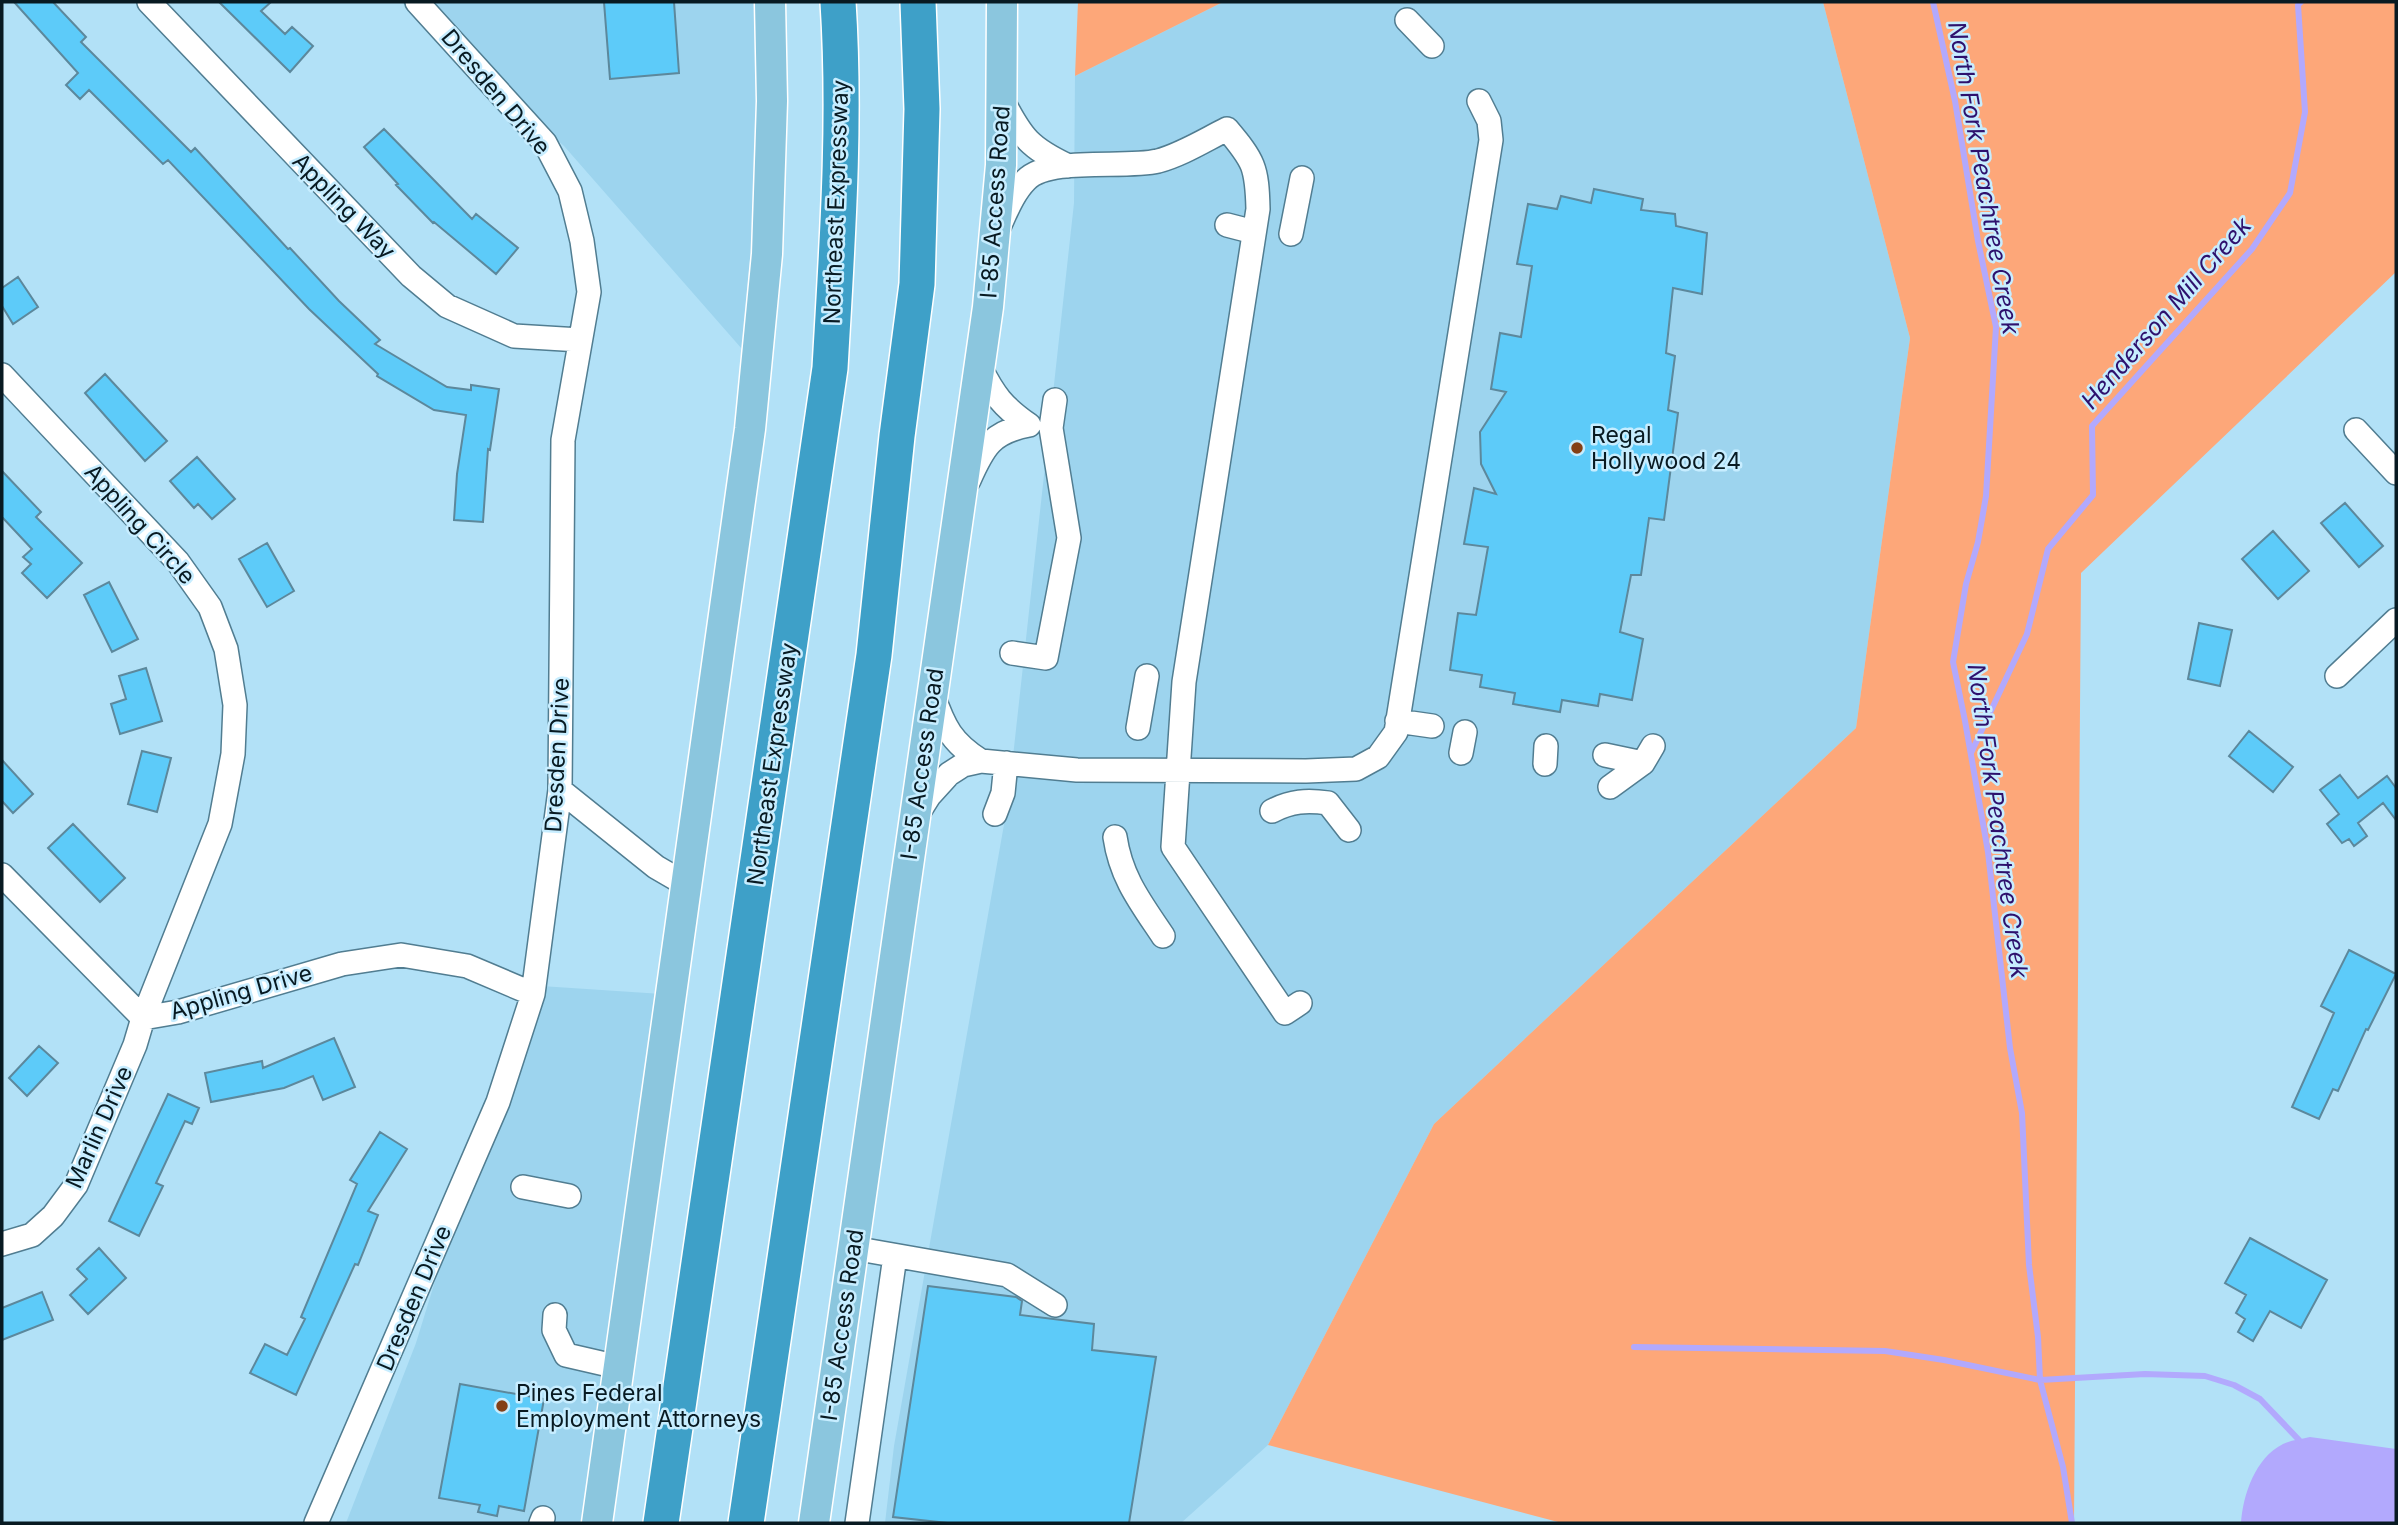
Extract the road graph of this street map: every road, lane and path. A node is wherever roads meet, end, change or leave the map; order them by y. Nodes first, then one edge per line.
1 (149, 2) edge
2 (417, 2) edge
3 (770, 2) edge
4 (838, 2) edge
5 (918, 2) edge
6 (1002, 2) edge
7 (1406, 20) dead end
8 (1432, 47) dead end
9 (1002, 100) junction
10 (1479, 101) dead end
11 (1068, 166) junction
12 (1302, 178) dead end
13 (1227, 225) dead end
14 (1254, 232) junction
15 (1291, 234) dead end
16 (995, 236) junction
17 (580, 340) junction
18 (980, 367) junction
19 (2, 375) edge
20 (1055, 400) dead end
21 (2356, 430) dead end
22 (2396, 473) edge
23 (962, 494) junction
24 (2396, 620) edge
25 (1012, 653) dead end
26 (1147, 676) dead end
27 (2337, 676) dead end
28 (933, 695) junction
29 (1397, 721) junction
30 (1432, 726) dead end
31 (1138, 728) dead end
32 (1605, 755) dead end
33 (981, 761) junction
34 (1006, 763) junction
35 (1178, 770) junction
36 (1610, 787) dead end
37 (560, 790) junction
38 (1272, 811) dead end
39 (995, 814) dead end
40 (914, 820) junction
41 (1349, 830) dead end
42 (1115, 837) dead end
43 (2, 875) edge
44 (687, 885) junction
45 (1163, 936) dead end
46 (533, 994) junction
47 (1300, 1003) dead end
48 (143, 1018) junction
49 (523, 1187) dead end
50 (569, 1196) dead end
51 (2, 1244) edge
52 (853, 1248) junction
53 (895, 1256) junction
54 (1055, 1305) dead end
55 (555, 1315) dead end
56 (618, 1367) junction
57 (316, 1523) edge
58 (597, 1523) edge
59 (661, 1523) edge
60 (746, 1523) edge
61 (814, 1523) edge
62 (857, 1523) edge

1 - 17 street, Appling Way
2 - 17 street, Dresden Drive
3 - 44 main road
4 - 59 highway, Northeast Expressway
5 - 60 highway
6 - 9 main road, I-85 Access Road
7 - 8 street
9 - 11 street
9 - 16 main road, I-85 Access Road
10 - 29 street
11 - 14 street
11 - 16 street
12 - 15 street
13 - 14 street
14 - 35 street
16 - 18 main road, I-85 Access Road
17 - 37 street, Dresden Drive
18 - 23 main road, I-85 Access Road
18 - 23 street
19 - 48 street, Appling Circle
20 - 25 street
21 - 22 street
23 - 28 main road, I-85 Access Road
24 - 27 street
26 - 31 street
28 - 33 street
28 - 40 main road, I-85 Access Road
29 - 30 street
29 - 35 street
32 - 36 street
33 - 34 street
33 - 40 street
34 - 35 street
34 - 39 street
35 - 47 street
37 - 44 street
37 - 46 street, Dresden Drive
38 - 41 street
40 - 52 main road, I-85 Access Road
42 - 45 street
43 - 48 street, Appling Drive
44 - 56 main road
46 - 48 street, Appling Drive
46 - 57 street, Dresden Drive
48 - 51 street, Marlin Drive
49 - 50 street
52 - 53 street
52 - 61 main road, I-85 Access Road
53 - 54 street
53 - 62 street
55 - 56 street
56 - 58 main road

